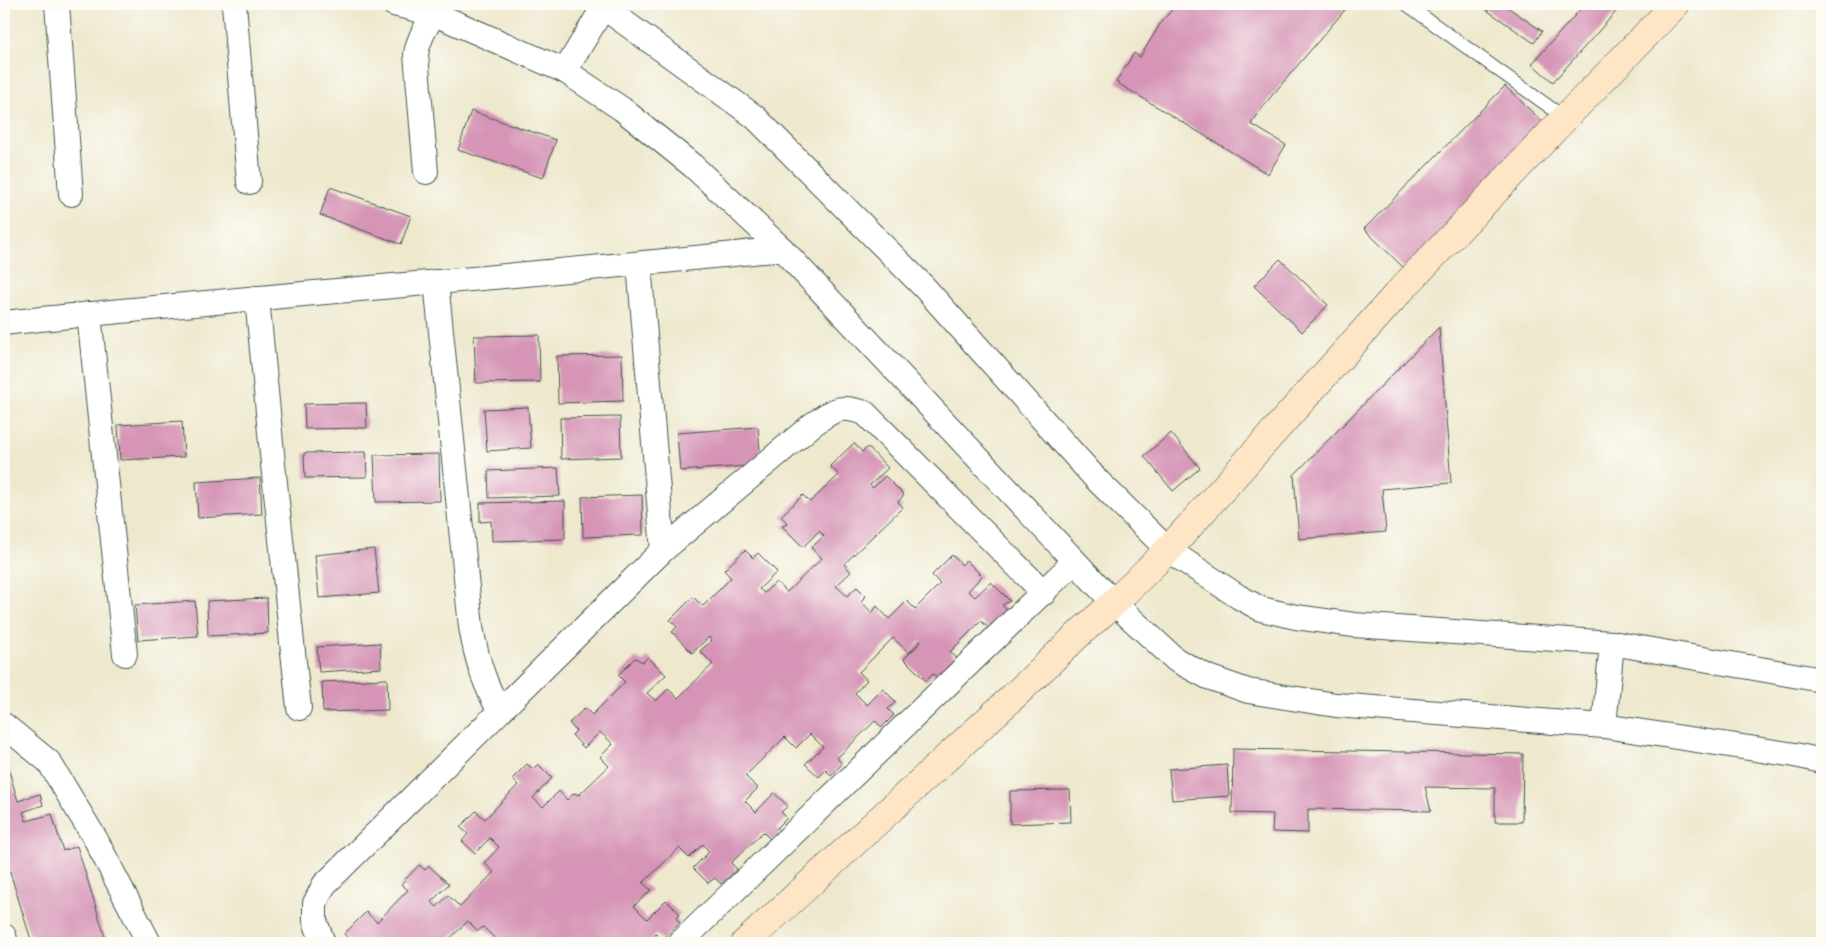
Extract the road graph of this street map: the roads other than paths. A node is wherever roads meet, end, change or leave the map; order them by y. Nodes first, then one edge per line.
1 (57, 4) edge
2 (234, 4) edge
3 (394, 4) edge
4 (1406, 4) edge
5 (1676, 4) edge
6 (601, 5) edge
7 (437, 9) edge
8 (565, 71) junction
9 (1565, 118) junction
10 (426, 172) dead end
11 (249, 182) dead end
12 (71, 194) dead end
13 (782, 248) junction
14 (639, 264) junction
15 (436, 282) junction
16 (257, 298) junction
17 (89, 314) junction
18 (4, 323) edge
19 (663, 550) junction
20 (1168, 550) junction
21 (1074, 562) junction
22 (1044, 593) junction
23 (1114, 603) junction
24 (1612, 643) junction
25 (125, 654) dead end
26 (1822, 680) edge
27 (299, 708) dead end
28 (500, 711) junction
29 (4, 725) edge
30 (1604, 726) junction
31 (1822, 761) edge
32 (4, 936) edge
33 (6, 943) edge
34 (149, 943) edge
35 (323, 943) edge
36 (680, 943) edge
37 (746, 943) edge

1 - 12 street
2 - 11 street
3 - 7 street
4 - 9 lane
5 - 9 street
6 - 8 street
6 - 20 street
7 - 8 street
7 - 10 street
8 - 13 street
9 - 20 street
13 - 14 street
13 - 21 street
14 - 15 street
14 - 19 street
15 - 16 street
15 - 28 street
16 - 17 street
16 - 27 street
17 - 18 street
17 - 25 street
19 - 22 street
19 - 28 street
20 - 23 street
20 - 24 street
21 - 22 street
21 - 23 street
22 - 36 street
23 - 30 street
23 - 37 street
24 - 26 street
24 - 30 street
28 - 35 street
29 - 34 street
30 - 31 street
32 - 33 street

